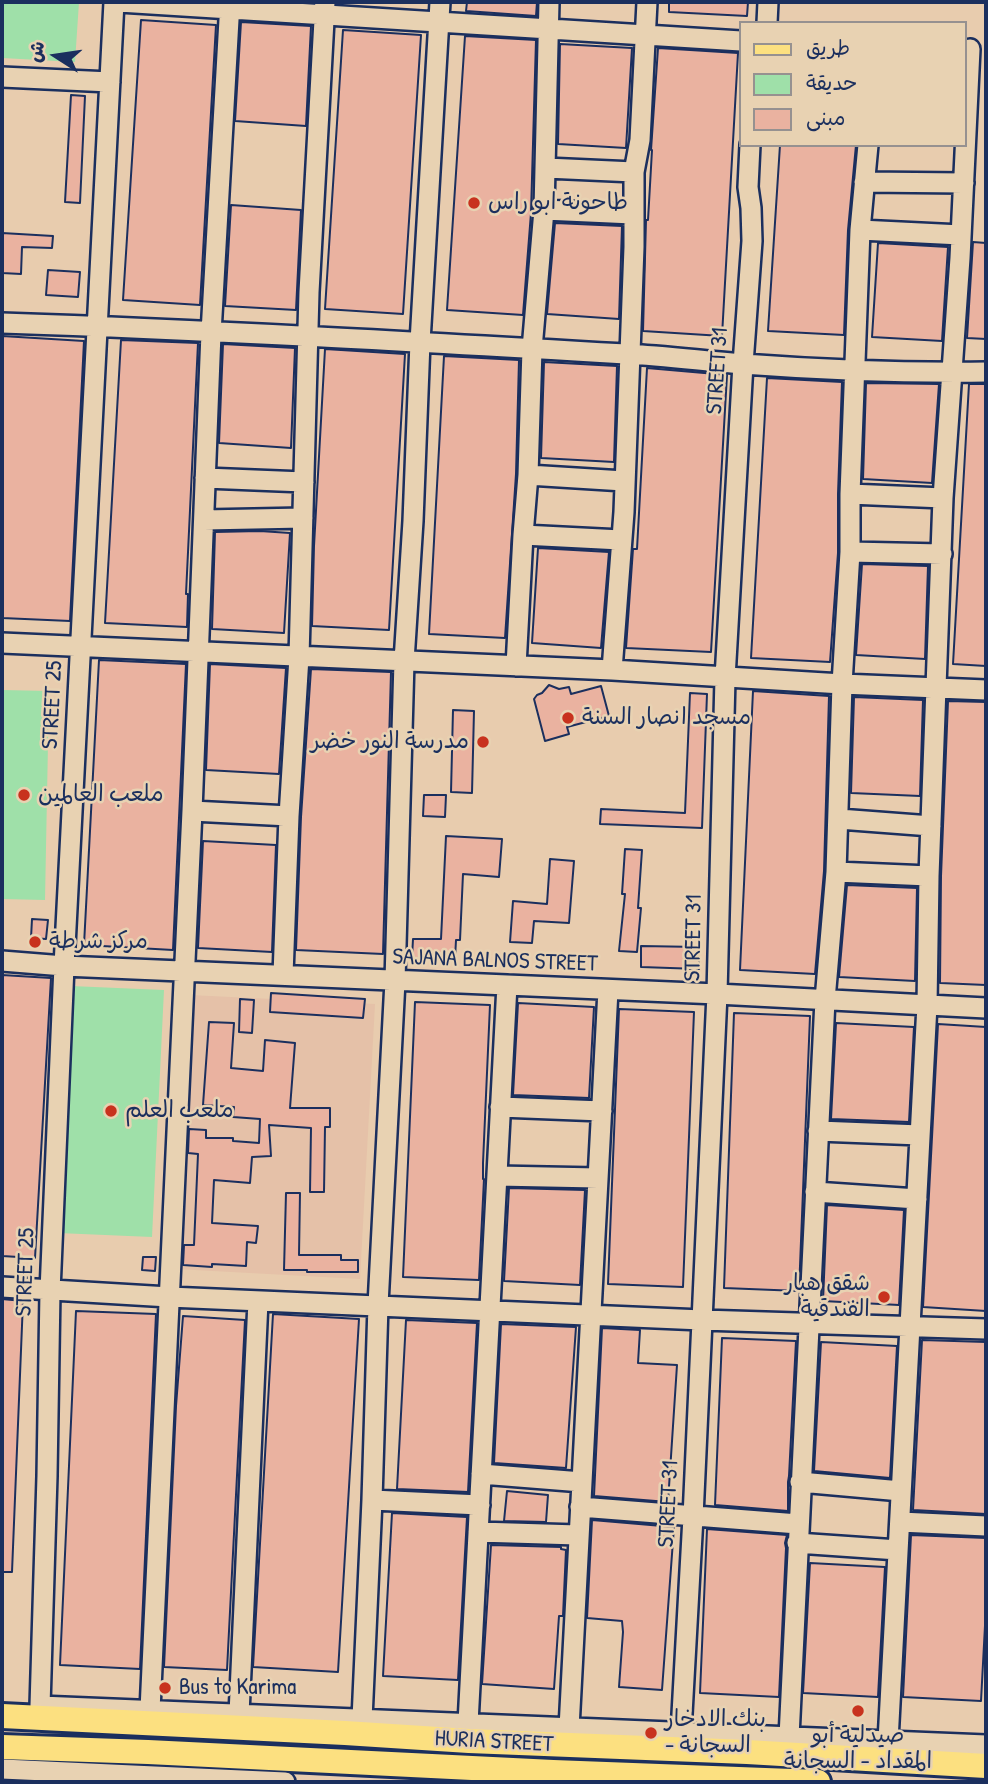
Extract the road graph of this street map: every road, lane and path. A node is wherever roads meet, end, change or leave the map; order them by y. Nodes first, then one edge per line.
1 (116, 2) edge
2 (440, 2) edge
3 (549, 2) edge
4 (647, 2) edge
5 (768, 2) edge
6 (229, 5) edge
7 (325, 8) edge
8 (767, 21) edge
9 (439, 23) junction
10 (548, 29) junction
11 (645, 36) junction
12 (740, 41) edge
13 (974, 49) edge
14 (2, 76) edge
15 (110, 82) junction
16 (967, 143) edge
17 (750, 147) edge
18 (867, 147) edge
19 (967, 147) edge
20 (546, 168) junction
21 (634, 172) junction
22 (864, 182) junction
23 (964, 183) junction
24 (544, 210) junction
25 (633, 214) junction
26 (860, 230) junction
27 (961, 235) junction
28 (2, 323) edge
29 (98, 326) junction
30 (211, 333) junction
31 (307, 337) junction
32 (420, 342) junction
33 (532, 349) junction
34 (631, 354) junction
35 (743, 364) junction
36 (855, 371) junction
37 (986, 372) edge
38 (952, 373) junction
39 (528, 475) junction
40 (205, 478) junction
41 (624, 481) junction
42 (304, 482) junction
43 (850, 494) junction
44 (943, 498) junction
45 (303, 518) junction
46 (204, 520) junction
47 (523, 535) junction
48 (621, 540) junction
49 (850, 552) junction
50 (942, 554) junction
51 (2, 643) edge
52 (81, 646) junction
53 (199, 652) junction
54 (299, 657) junction
55 (404, 661) junction
56 (516, 666) junction
57 (612, 670) junction
58 (725, 678) junction
59 (842, 684) junction
60 (937, 688) junction
61 (986, 690) edge
62 (192, 811) junction
63 (289, 816) junction
64 (839, 819) junction
65 (931, 826) junction
66 (836, 872) junction
67 (929, 876) junction
68 (2, 961) edge
69 (64, 966) junction
70 (184, 971) junction
71 (283, 975) junction
72 (395, 981) junction
73 (507, 985) junction
74 (608, 990) junction
75 (717, 994) junction
76 (825, 1000) junction
77 (927, 1005) junction
78 (986, 1008) edge
79 (500, 1107) junction
80 (602, 1111) junction
81 (818, 1130) junction
82 (920, 1135) junction
83 (497, 1176) junction
84 (598, 1178) junction
85 (815, 1192) junction
86 (917, 1199) junction
87 (2, 1287) edge
88 (50, 1291) junction
89 (169, 1297) junction
90 (258, 1301) junction
91 (378, 1306) junction
92 (490, 1310) junction
93 (591, 1314) junction
94 (702, 1320) junction
95 (808, 1323) junction
96 (909, 1327) junction
97 (986, 1329) edge
98 (481, 1474) junction
99 (582, 1482) junction
100 (800, 1482) junction
101 (901, 1491) junction
102 (372, 1500) junction
103 (480, 1504) junction
104 (580, 1507) junction
105 (693, 1517) junction
106 (900, 1522) junction
107 (986, 1526) edge
108 (478, 1532) junction
109 (797, 1534) junction
110 (579, 1535) junction
111 (898, 1550) junction
112 (2, 1704) edge
113 (40, 1706) junction
114 (150, 1710) junction
115 (239, 1714) junction
116 (2, 1716) edge
117 (468, 1723) junction
118 (353, 1726) junction
119 (569, 1728) junction
120 (681, 1732) junction
121 (789, 1737) junction
122 (986, 1745) edge
123 (2, 1746) edge
124 (888, 1751) junction
125 (341, 1761) junction
126 (986, 1766) edge
127 (2, 1769) edge
128 (30, 1776) edge
129 (213, 1780) edge
130 (285, 1782) edge
131 (818, 1782) edge

1 - 6 street
1 - 15 street, STREET 25
2 - 9 street
3 - 10 street
4 - 11 street
5 - 8 street
6 - 7 street
6 - 30 street
7 - 9 street
7 - 31 street
9 - 10 street
9 - 32 street
10 - 11 street
10 - 20 street
11 - 12 street
11 - 21 street
13 - 16 street
14 - 15 street
15 - 29 street, STREET 25
17 - 35 street, STREET 31
18 - 22 street
19 - 23 street
20 - 21 street
20 - 24 street
21 - 25 street
22 - 23 street
22 - 26 street
23 - 27 street
24 - 25 street
24 - 33 street
25 - 34 street
26 - 27 street
26 - 36 street
27 - 38 street
28 - 29 street
29 - 30 street
29 - 52 street, STREET 25
30 - 31 street
30 - 40 street
31 - 32 street
31 - 42 street
32 - 33 street
32 - 55 street
33 - 34 street
33 - 39 street
34 - 35 street
34 - 41 street
35 - 36 street
35 - 58 street, STREET 31
36 - 38 street
36 - 43 street
37 - 38 street
38 - 44 street
39 - 41 street
39 - 47 street
40 - 42 street
40 - 46 street
41 - 48 street
42 - 45 street
43 - 44 street
43 - 49 street
44 - 50 street
45 - 46 street
45 - 54 street
46 - 53 street
47 - 48 street
47 - 56 street
48 - 57 street
49 - 50 street
49 - 59 street
50 - 60 street
51 - 52 street
52 - 53 street
52 - 69 street, STREET 25
53 - 54 street
53 - 62 street
54 - 55 street
54 - 63 street
55 - 56 street
55 - 72 street
56 - 57 street
57 - 58 street
58 - 59 street
58 - 75 street, STREET 31
59 - 60 street
59 - 64 street
60 - 61 street
60 - 65 street
62 - 63 street
62 - 70 street
63 - 71 street
64 - 65 street
64 - 66 street
65 - 67 street
66 - 67 street
66 - 76 street
67 - 77 street
68 - 69 street, SAJANA BALNOS STREET
69 - 70 street, SAJANA BALNOS STREET
69 - 88 street, STREET 25
70 - 71 street, SAJANA BALNOS STREET
70 - 89 street
71 - 72 street, SAJANA BALNOS STREET
72 - 73 street, SAJANA BALNOS STREET
72 - 91 street
73 - 74 street, SAJANA BALNOS STREET
73 - 79 street
74 - 75 street, SAJANA BALNOS STREET
74 - 80 street
75 - 76 street, SAJANA BALNOS STREET
75 - 94 street, STREET 31
76 - 77 street, SAJANA BALNOS STREET
76 - 81 street
77 - 78 street, SAJANA BALNOS STREET
77 - 82 street
79 - 80 street
79 - 83 street
80 - 84 street
81 - 82 street
81 - 85 street
82 - 86 street
83 - 84 street
83 - 92 street
84 - 93 street
85 - 86 street
85 - 95 street
86 - 96 street
87 - 88 street
88 - 89 street
88 - 113 street, STREET 25
89 - 90 street
89 - 114 street
90 - 91 street
90 - 115 street
91 - 92 street
91 - 102 street
92 - 93 street
92 - 98 street
93 - 94 street
93 - 99 street
94 - 95 street
94 - 105 street, STREET 31
95 - 96 street
95 - 100 street
96 - 97 street
96 - 101 street
98 - 99 street
98 - 103 street
99 - 104 street
100 - 101 street
100 - 109 street
101 - 106 street
102 - 103 street
102 - 118 street
103 - 108 street
104 - 105 street
104 - 110 street
105 - 109 street
105 - 120 street, STREET 31
106 - 107 street
106 - 111 street
108 - 110 street
108 - 117 street
109 - 111 street
109 - 121 street
110 - 119 street
111 - 124 street
112 - 113 street
113 - 114 street
114 - 115 street
115 - 118 street
116 - 118 main road, HURIA STREET
117 - 118 street
117 - 119 street
118 - 124 main road, HURIA STREET
118 - 125 main road
119 - 120 street
120 - 121 street
121 - 124 street
122 - 124 street
123 - 125 main road, HURIA STREET
124 - 126 main road, HURIA STREET
125 - 131 main road, HURIA STREET
127 - 128 street
128 - 129 street
129 - 130 street

